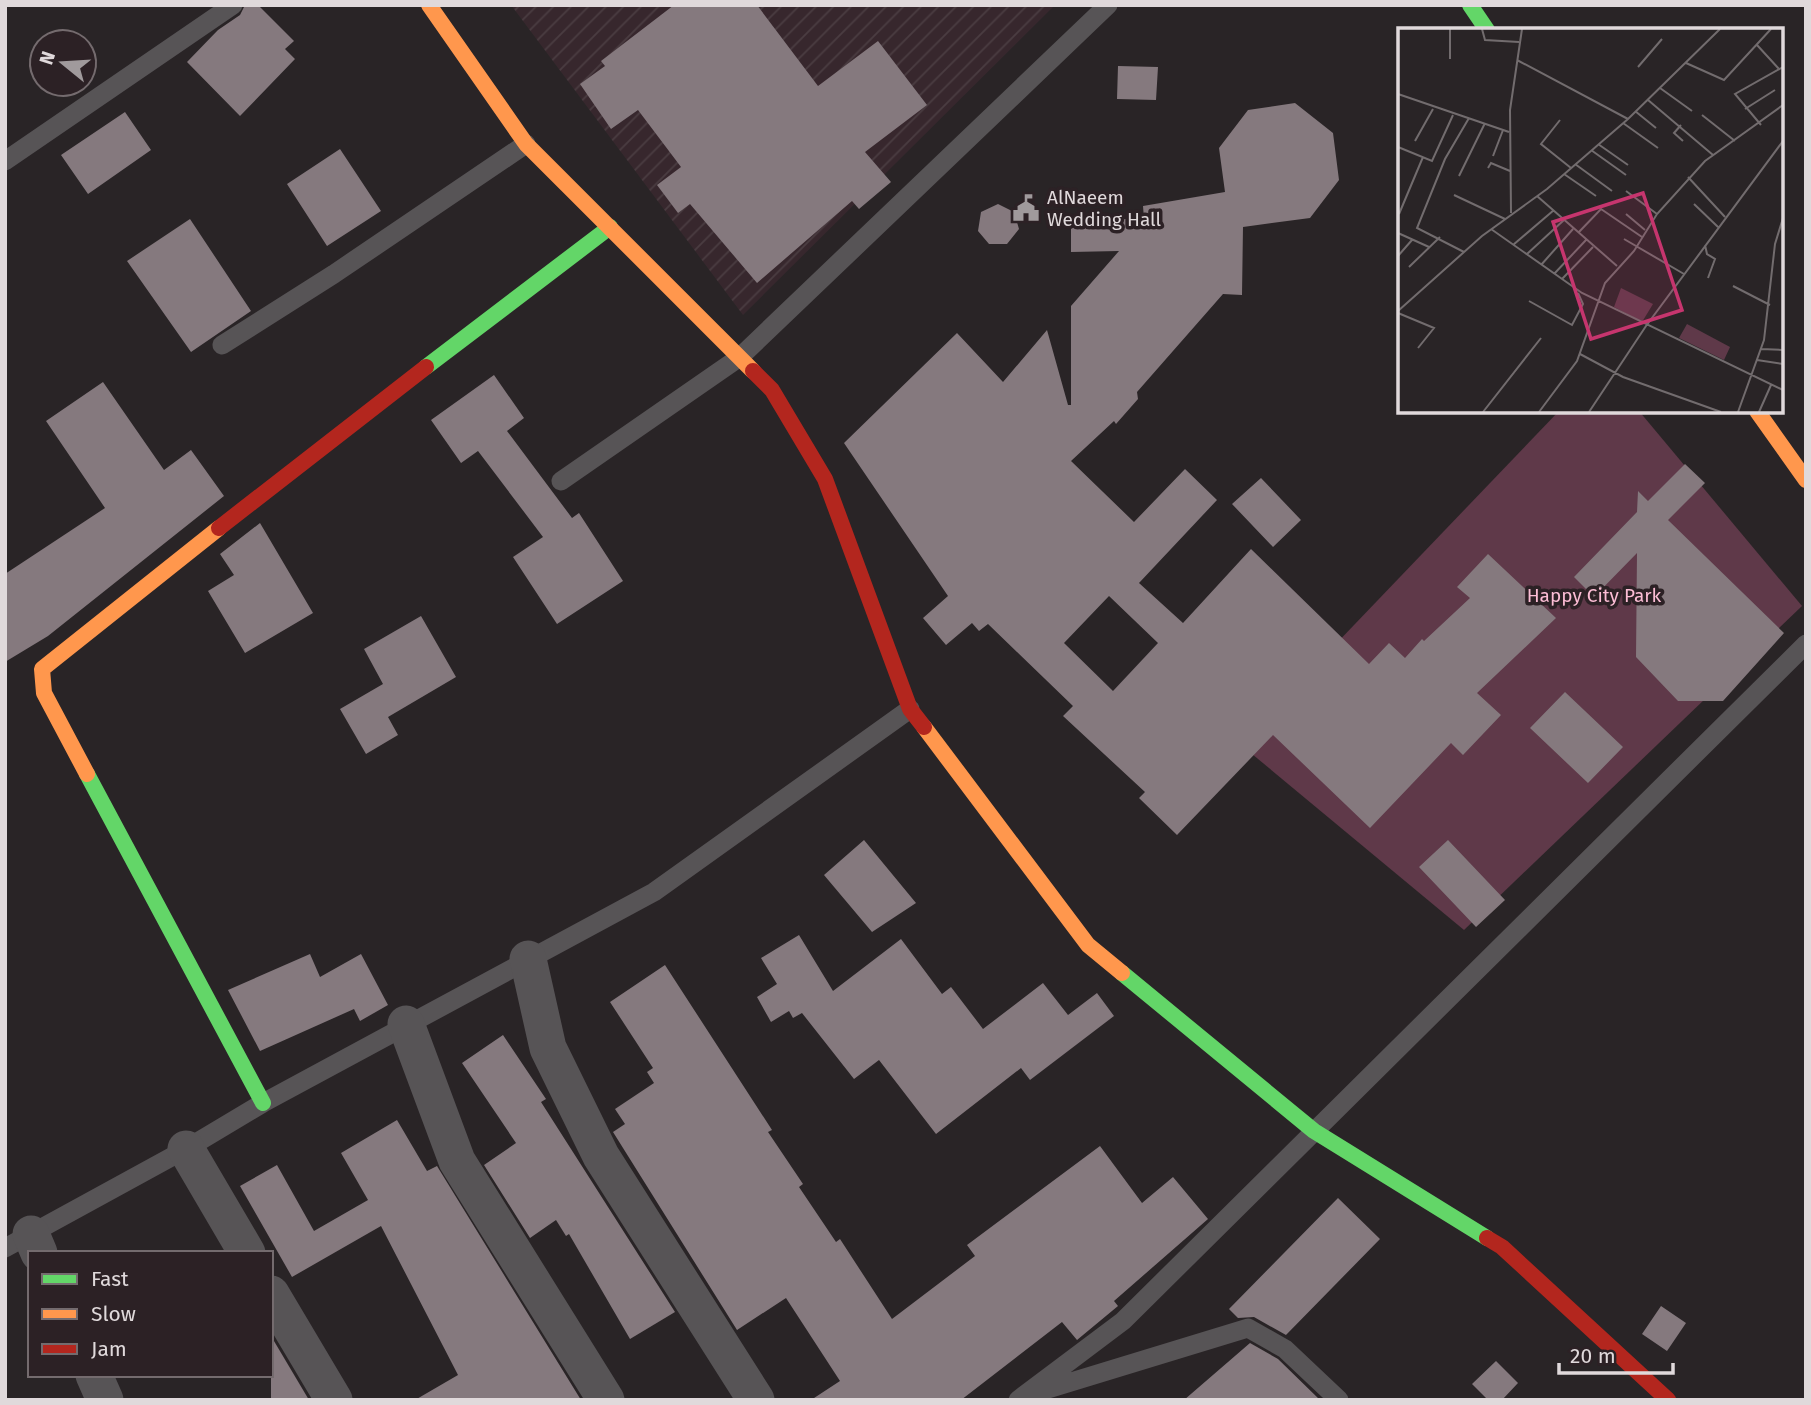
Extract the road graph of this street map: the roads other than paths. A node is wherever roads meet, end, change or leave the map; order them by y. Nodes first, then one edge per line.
1 (233, 5) edge
2 (429, 5) edge
3 (1108, 5) edge
4 (1470, 5) edge
5 (1487, 28) edge
6 (526, 144) junction
7 (5, 160) edge
8 (610, 227) junction
9 (222, 345) dead end
10 (740, 357) junction
11 (1758, 413) edge
12 (1806, 480) edge
13 (562, 481) dead end
14 (1806, 644) edge
15 (910, 709) junction
16 (528, 959) junction
17 (406, 1024) junction
18 (263, 1102) junction
19 (1314, 1131) junction
20 (186, 1149) junction
21 (25, 1245) edge
22 (246, 1251) edge
23 (273, 1297) edge
24 (95, 1377) edge
25 (1020, 1399) edge
26 (105, 1400) edge
27 (334, 1400) edge
28 (606, 1400) edge
29 (756, 1400) edge
30 (1339, 1400) edge
31 (1668, 1400) edge

1 - 7 lane
2 - 6 street
3 - 10 lane
4 - 5 street
6 - 8 street
6 - 9 lane
8 - 10 street
8 - 18 street
10 - 13 lane
10 - 15 street
11 - 12 street
14 - 19 lane
15 - 16 lane
15 - 19 street
16 - 17 lane
16 - 29 street
17 - 18 lane
17 - 28 street
18 - 20 lane
19 - 25 lane
19 - 31 street
20 - 21 lane
20 - 22 street
23 - 27 street
24 - 26 street
25 - 30 lane

